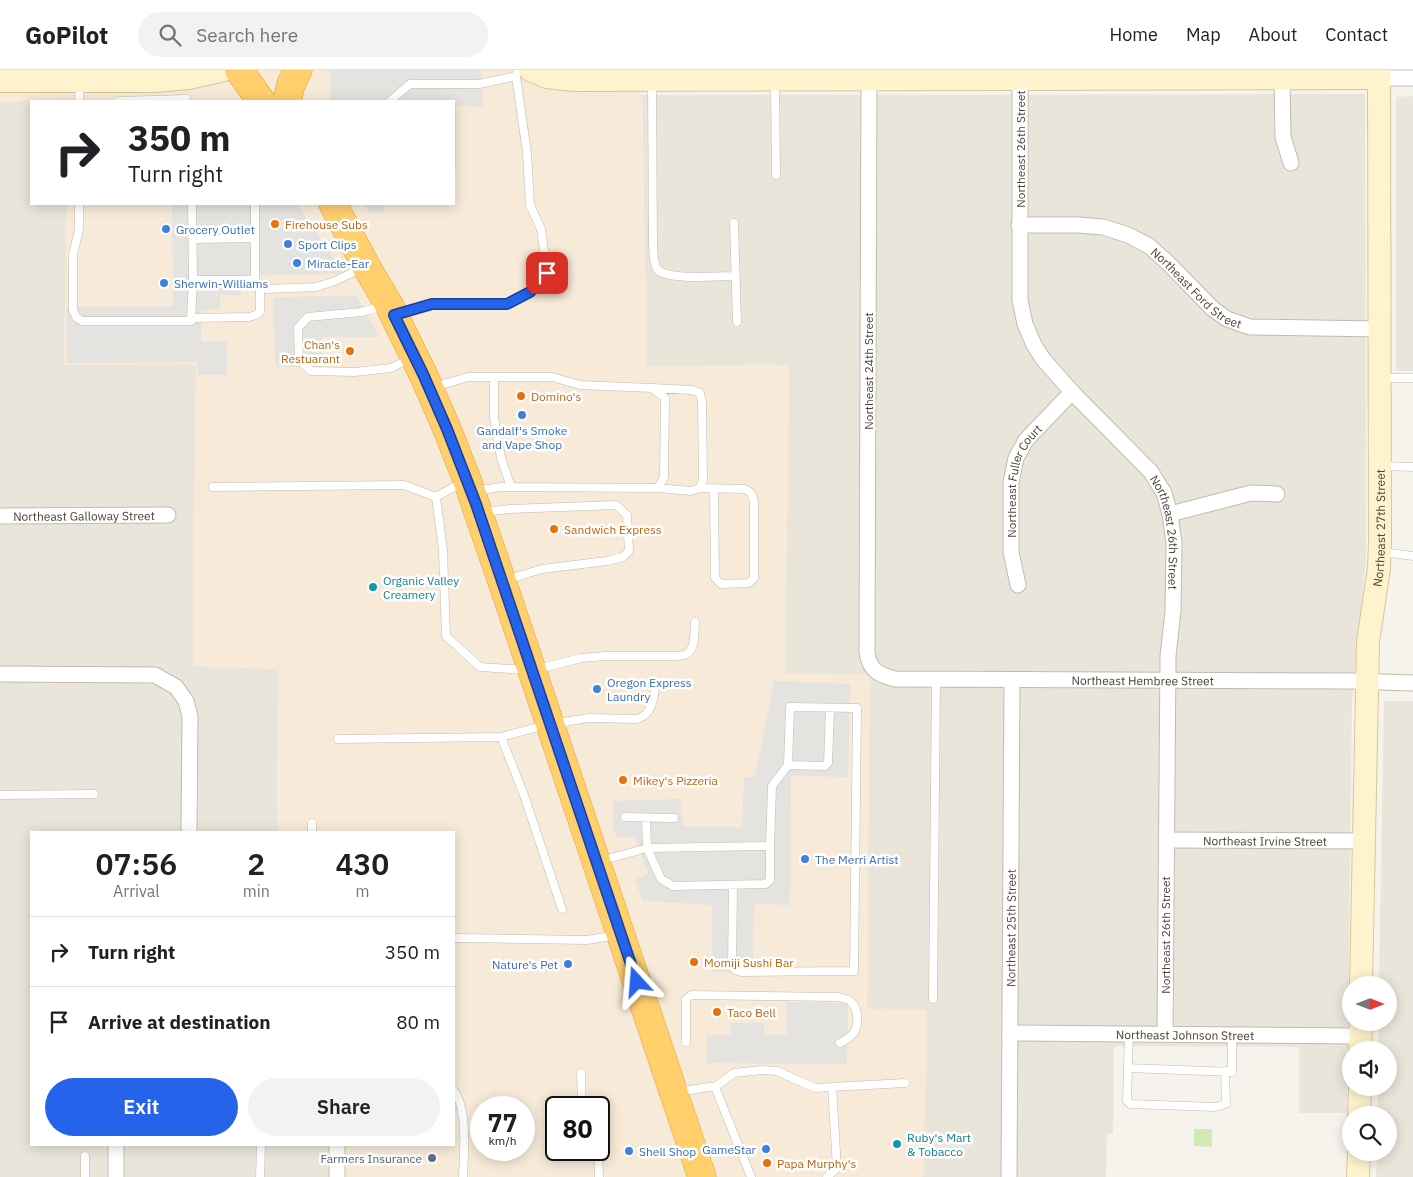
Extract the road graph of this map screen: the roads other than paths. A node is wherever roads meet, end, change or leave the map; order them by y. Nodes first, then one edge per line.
1 (224, 70) edge
2 (239, 70) edge
3 (298, 70) edge
4 (521, 72) edge
5 (869, 74) edge
6 (1379, 74) edge
7 (1132, 75) edge
8 (646, 76) edge
9 (1413, 78) edge
10 (775, 79) junction
11 (1282, 79) junction
12 (1020, 80) junction
13 (0, 81) edge
14 (90, 85) edge
15 (185, 91) edge
16 (126, 100) edge
17 (260, 100) edge
18 (287, 100) edge
19 (391, 100) edge
20 (1291, 163) dead end
21 (776, 175) dead end
22 (79, 205) edge
23 (192, 205) edge
24 (255, 205) edge
25 (334, 205) edge
26 (734, 223) dead end
27 (1019, 225) junction
28 (254, 238) junction
29 (192, 239) junction
30 (366, 266) junction
31 (735, 276) junction
32 (193, 280) junction
33 (258, 282) junction
34 (392, 310) junction
35 (191, 318) junction
36 (737, 322) dead end
37 (1379, 329) junction
38 (414, 356) junction
39 (494, 377) junction
40 (1379, 378) junction
41 (1413, 378) edge
42 (429, 388) junction
43 (652, 388) junction
44 (1072, 392) junction
45 (1380, 466) junction
46 (1413, 467) edge
47 (214, 487) dead end
48 (511, 487) junction
49 (658, 488) junction
50 (700, 488) junction
51 (714, 488) junction
52 (1277, 494) dead end
53 (472, 495) junction
54 (436, 498) junction
55 (1170, 514) junction
56 (168, 515) dead end
57 (0, 516) edge
58 (1380, 552) junction
59 (1413, 556) edge
60 (502, 582) junction
61 (1018, 585) dead end
62 (695, 622) dead end
63 (532, 670) junction
64 (875, 671) joint
65 (0, 674) edge
66 (936, 680) junction
67 (1012, 680) junction
68 (1167, 681) junction
69 (1367, 682) junction
70 (1413, 683) edge
71 (655, 685) dead end
72 (830, 708) junction
73 (550, 724) junction
74 (501, 736) junction
75 (338, 739) dead end
76 (788, 765) junction
77 (94, 794) dead end
78 (0, 795) edge
79 (625, 817) dead end
80 (646, 818) junction
81 (674, 818) dead end
82 (312, 823) dead end
83 (190, 831) edge
84 (312, 831) edge
85 (1166, 840) junction
86 (1364, 840) junction
87 (770, 846) junction
88 (647, 848) junction
89 (596, 862) junction
90 (733, 885) junction
91 (562, 909) dead end
92 (621, 934) junction
93 (455, 938) edge
94 (1361, 976) edge
95 (933, 1000) dead end
96 (1010, 1033) junction
97 (1129, 1034) junction
98 (1165, 1034) junction
99 (1232, 1036) junction
100 (1360, 1036) edge
101 (686, 1042) dead end
102 (840, 1043) dead end
103 (1128, 1068) junction
104 (581, 1072) dead end
105 (1229, 1072) junction
106 (905, 1083) dead end
107 (715, 1087) junction
108 (832, 1087) junction
109 (455, 1092) edge
110 (674, 1092) junction
111 (582, 1096) edge
112 (116, 1146) edge
113 (261, 1146) edge
114 (337, 1146) edge
115 (86, 1156) dead end
116 (598, 1161) edge
117 (1359, 1161) edge
118 (85, 1177) edge
119 (116, 1177) edge
120 (260, 1177) edge
121 (337, 1177) edge
122 (463, 1177) edge
123 (599, 1177) edge
124 (702, 1177) edge
125 (750, 1177) edge
126 (827, 1177) edge
127 (1009, 1177) edge
128 (1358, 1177) edge

1 - 15 street
2 - 17 highway
3 - 18 highway
4 - 8 street
4 - 19 lane
4 - 34 lane
5 - 10 street
5 - 12 street
5 - 64 street, Northeast 24th Street
6 - 9 street
6 - 11 street
6 - 37 street, Northeast 27th Street
7 - 11 street
7 - 12 street
8 - 10 street
8 - 31 lane
10 - 21 lane
11 - 20 street
12 - 27 street, Northeast 26th Street
13 - 14 street
14 - 15 street
15 - 16 lane
22 - 35 lane
23 - 29 lane
24 - 28 lane
25 - 30 highway
26 - 31 lane
27 - 37 street, Northeast Ford Street
27 - 44 street, Northeast 26th Street
28 - 29 lane
28 - 33 lane
29 - 32 lane
30 - 33 lane
30 - 34 highway
31 - 36 lane
32 - 33 lane
32 - 35 lane
33 - 35 lane
34 - 38 highway
34 - 38 lane
37 - 40 street, Northeast 27th Street
38 - 42 highway
39 - 42 lane
39 - 43 lane
39 - 48 lane
40 - 41 lane
40 - 45 street, Northeast 27th Street
42 - 53 highway
43 - 49 lane
43 - 50 lane
44 - 55 street, Northeast 26th Street
44 - 61 street, Northeast Fuller Court
45 - 46 lane
45 - 58 street, Northeast 27th Street
47 - 54 lane
48 - 49 lane
48 - 53 lane
49 - 50 lane
50 - 51 lane
51 - 51 lane
52 - 55 street
53 - 54 lane
53 - 60 highway
53 - 60 lane
54 - 63 lane
55 - 68 street, Northeast 26th Street
56 - 57 street, Northeast Galloway Street
58 - 59 lane
58 - 69 street, Northeast 27th Street
60 - 63 highway
62 - 63 lane
63 - 73 highway
64 - 66 street, Northeast Hembree Street
65 - 83 street
66 - 67 street, Northeast Hembree Street
66 - 95 lane
67 - 68 street, Northeast Hembree Street
67 - 96 street, Northeast 25th Street
68 - 69 street, Northeast Hembree Street
68 - 85 street, Northeast 26th Street
69 - 70 street, Northeast Hembree Street
69 - 86 street, Northeast 27th Street
71 - 73 lane
72 - 76 lane
72 - 76 lane
72 - 90 lane
73 - 74 lane
73 - 89 highway
74 - 75 lane
74 - 91 lane
76 - 87 lane
77 - 78 lane
79 - 80 lane
80 - 81 lane
80 - 88 lane
82 - 84 lane
85 - 86 street, Northeast Irvine Street
85 - 98 street, Northeast 26th Street
86 - 94 street, Northeast 27th Street
87 - 88 lane
87 - 90 lane
88 - 89 lane
88 - 90 lane
89 - 92 highway
92 - 93 lane
92 - 110 highway
96 - 97 street, Northeast Johnson Street
96 - 127 street, Northeast 25th Street
97 - 98 street, Northeast Johnson Street
97 - 103 lane
98 - 99 street, Northeast Johnson Street
99 - 100 street, Northeast Johnson Street
99 - 105 lane
101 - 102 lane
103 - 105 lane
103 - 105 lane
104 - 111 lane
106 - 108 lane
107 - 108 lane
107 - 110 lane
107 - 125 lane
108 - 126 lane
109 - 122 lane
110 - 124 highway
112 - 119 street
113 - 120 lane
114 - 121 street
115 - 118 lane
116 - 123 lane
117 - 128 street

